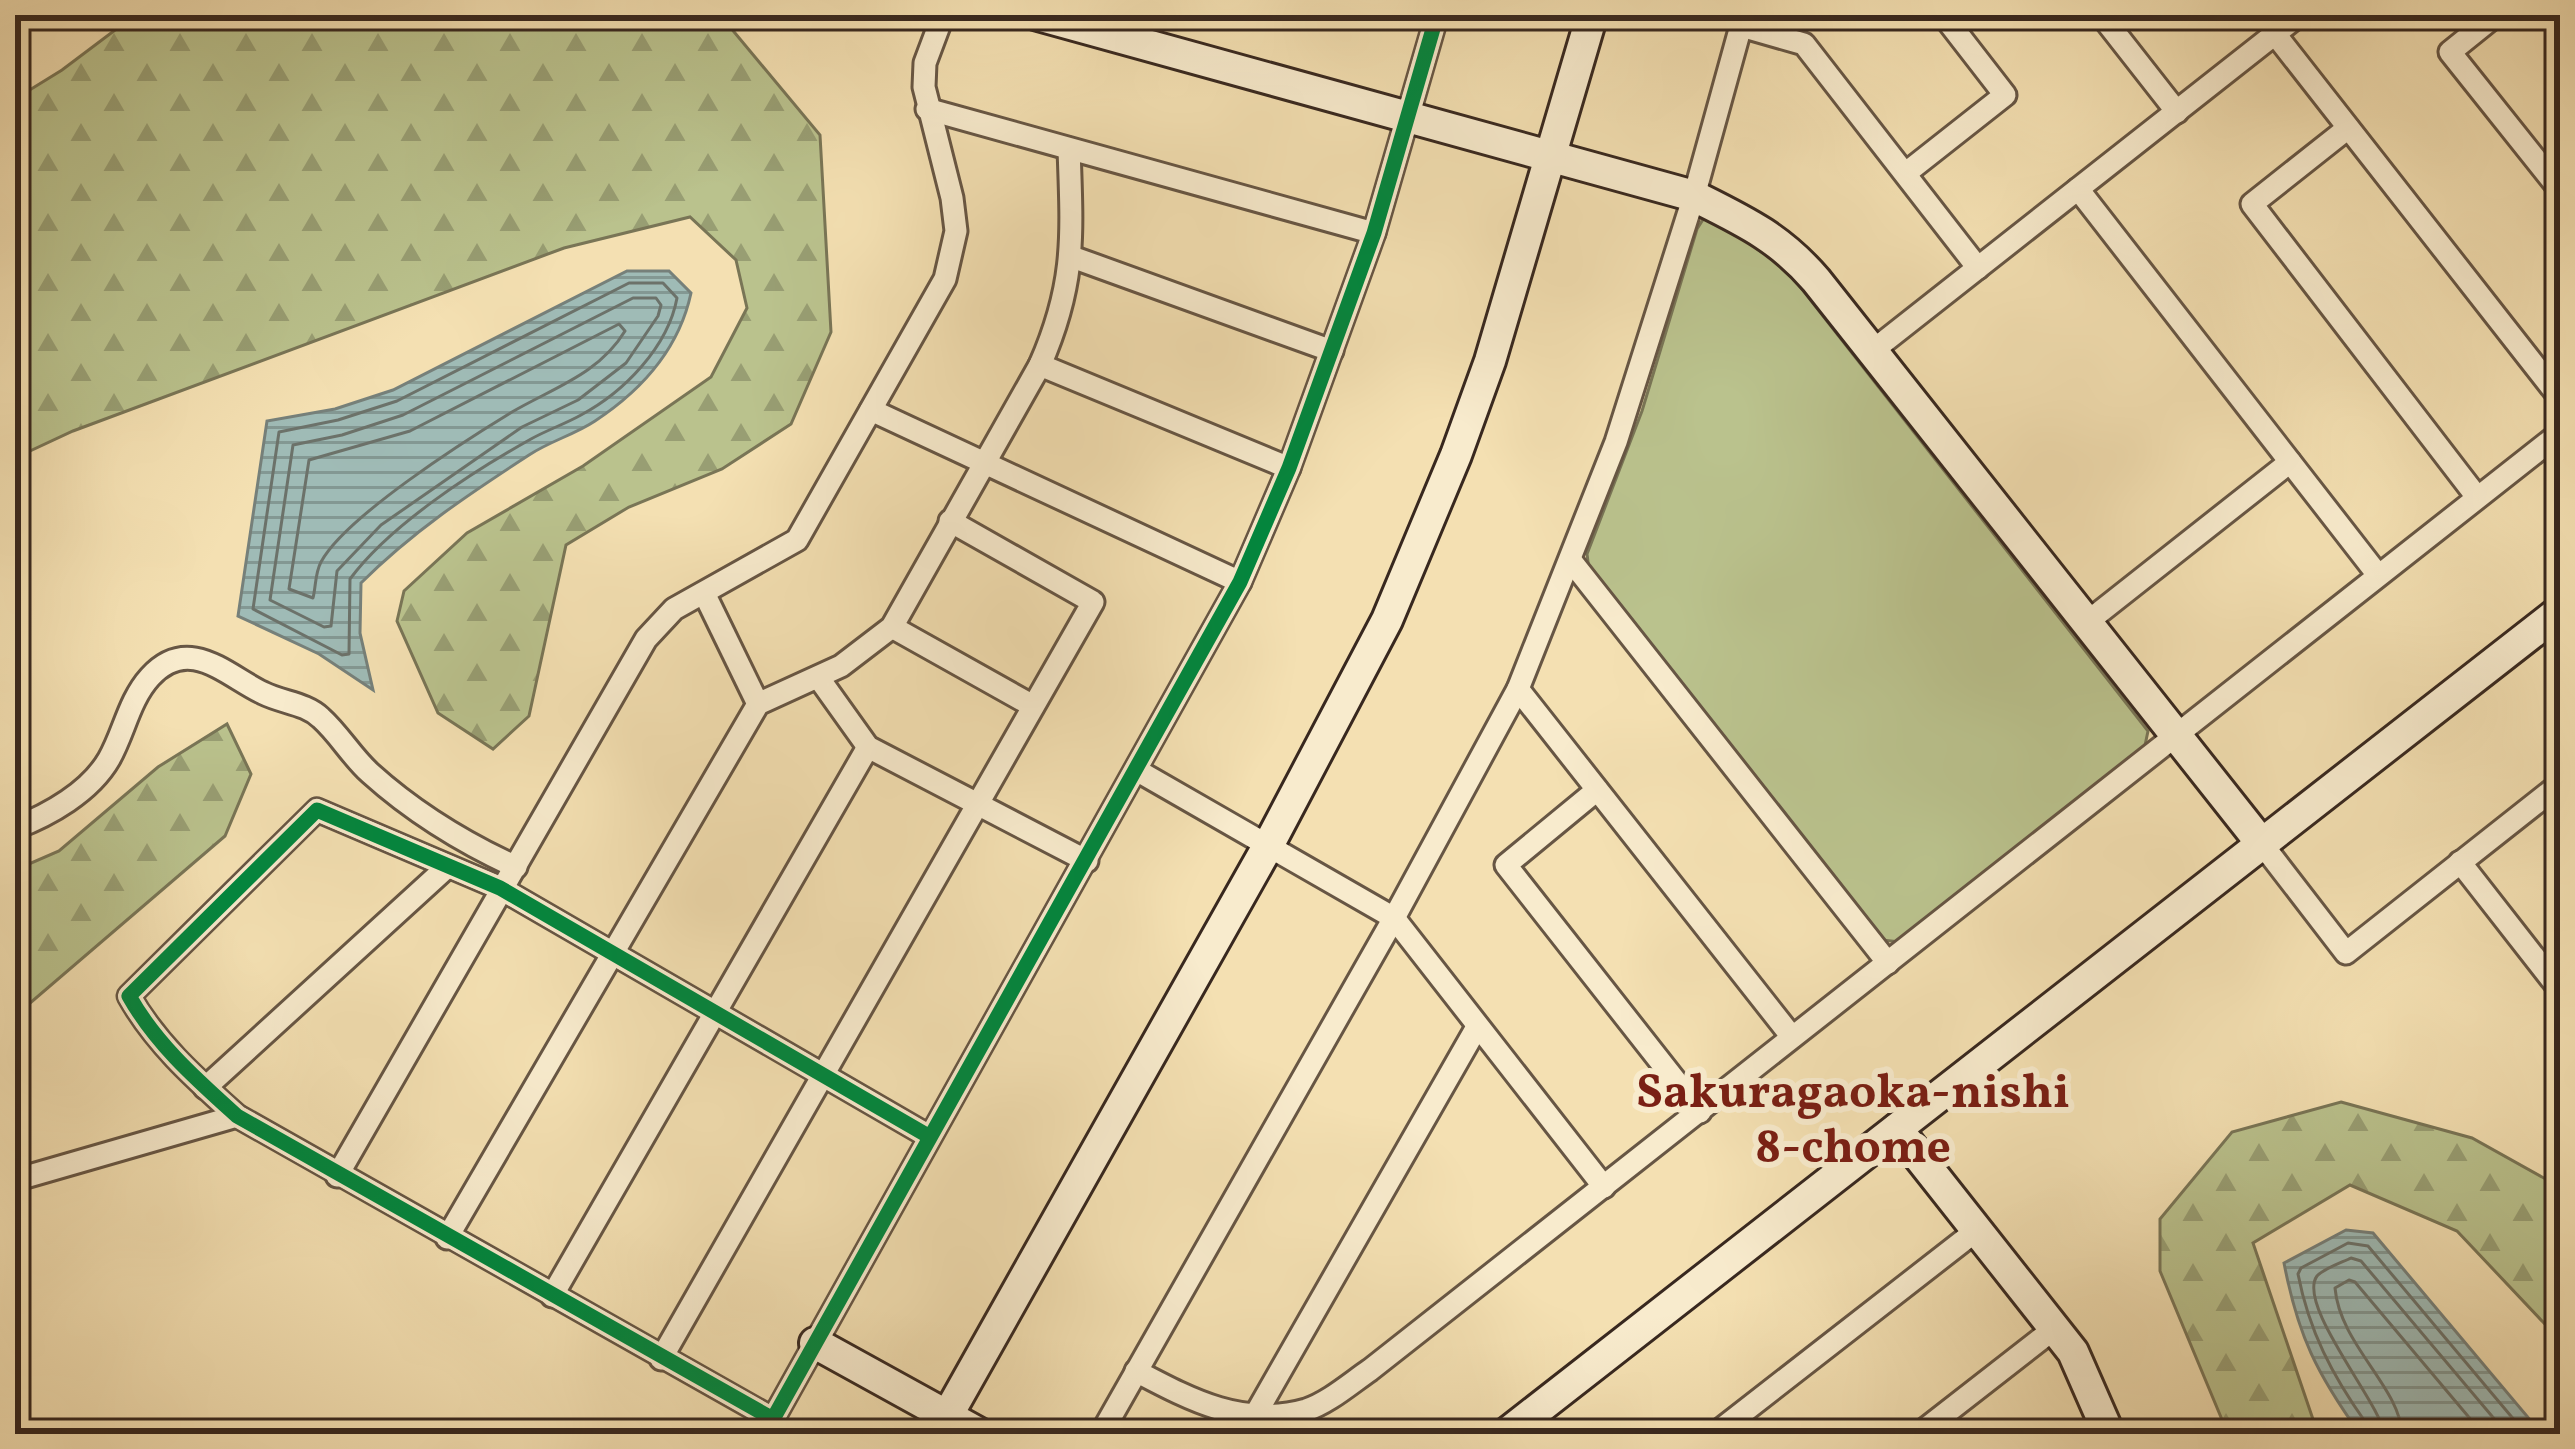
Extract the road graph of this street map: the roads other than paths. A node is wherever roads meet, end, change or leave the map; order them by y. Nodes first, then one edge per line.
1 (943, 15) edge
2 (1038, 15) edge
3 (1437, 15) edge
4 (1592, 15) edge
5 (1943, 15) edge
6 (2300, 15) edge
7 (2496, 15) edge
8 (2103, 16) edge
9 (1743, 20) edge
10 (2275, 34) junction
11 (927, 109) junction
12 (2177, 112) junction
13 (1408, 116) junction
14 (2348, 128) junction
15 (1069, 149) junction
16 (1552, 158) junction
17 (1906, 173) junction
18 (2078, 189) junction
19 (2560, 190) edge
20 (1694, 196) junction
21 (1374, 233) junction
22 (1072, 257) junction
23 (1978, 268) junction
24 (1332, 351) junction
25 (1871, 352) junction
26 (1040, 365) junction
27 (2560, 398) edge
28 (871, 410) junction
29 (2560, 433) edge
30 (983, 461) junction
31 (2290, 462) junction
32 (1288, 467) junction
33 (2477, 497) junction
34 (950, 521) junction
35 (1571, 562) junction
36 (2378, 575) junction
37 (1240, 582) junction
38 (704, 593) junction
39 (2560, 611) edge
40 (2086, 622) junction
41 (892, 627) junction
42 (818, 677) junction
43 (1518, 689) junction
44 (758, 704) junction
45 (1034, 706) junction
46 (2177, 737) junction
47 (868, 747) junction
48 (1138, 771) junction
49 (1597, 790) junction
50 (2557, 793) edge
51 (977, 804) junction
52 (15, 828) edge
53 (2262, 844) junction
54 (1268, 846) junction
55 (1087, 861) junction
56 (2460, 862) junction
57 (516, 867) junction
58 (446, 868) junction
59 (500, 888) junction
60 (1394, 918) junction
61 (610, 952) junction
62 (1888, 963) junction
63 (2560, 990) edge
64 (715, 1012) junction
65 (1477, 1027) junction
66 (1792, 1037) junction
67 (821, 1074) junction
68 (205, 1088) junction
69 (1700, 1112) junction
70 (237, 1116) junction
71 (1897, 1130) junction
72 (930, 1137) junction
73 (337, 1176) junction
74 (15, 1180) edge
75 (1604, 1186) junction
76 (1976, 1230) junction
77 (447, 1238) junction
78 (552, 1297) junction
79 (2054, 1328) junction
80 (815, 1343) junction
81 (661, 1359) junction
82 (1136, 1371) junction
83 (1254, 1417) junction
84 (942, 1425) edge
85 (980, 1434) edge
86 (1101, 1434) edge
87 (1505, 1434) edge
88 (1715, 1434) edge
89 (1919, 1434) edge
90 (2109, 1434) edge

1 - 11 street
2 - 13 street
3 - 13 street
4 - 16 street
5 - 17 street
6 - 10 street
7 - 19 street
8 - 12 street
9 - 17 street
9 - 20 street
10 - 12 street
10 - 14 street
11 - 15 street
11 - 28 street
12 - 18 street
13 - 16 street
13 - 21 street
14 - 27 street
14 - 33 street
15 - 21 street
15 - 22 street
16 - 20 street
16 - 54 street
17 - 23 street
18 - 23 street
18 - 31 street
20 - 25 street
20 - 35 street
21 - 24 street
22 - 24 street
22 - 26 street
23 - 25 street
24 - 32 street
25 - 40 street
26 - 30 street
26 - 32 street
28 - 30 street
28 - 38 street
29 - 33 street
30 - 34 street
30 - 37 street
31 - 36 street
31 - 40 street
32 - 37 street
33 - 36 street
34 - 41 street
34 - 45 street
35 - 43 street
35 - 62 street
36 - 46 street
37 - 48 street
38 - 44 street
38 - 57 street
39 - 53 street
40 - 46 street
41 - 42 street
41 - 45 street
42 - 44 street
42 - 47 street
43 - 49 street
43 - 60 street
44 - 61 street
45 - 51 street
46 - 53 street
46 - 62 street
47 - 51 street
47 - 64 street
48 - 54 street
48 - 55 street
49 - 66 street
49 - 69 street
50 - 56 street
51 - 55 street
51 - 67 street
52 - 57 street
53 - 56 street
53 - 71 street
54 - 60 street
54 - 84 street
55 - 72 street
56 - 63 street
57 - 59 street
58 - 59 street
58 - 68 street
58 - 68 street
59 - 61 street
59 - 73 street
60 - 65 street
60 - 82 street
61 - 64 street
61 - 77 street
62 - 66 street
64 - 67 street
64 - 78 street
65 - 75 street
65 - 83 street
66 - 69 street
67 - 72 street
67 - 81 street
68 - 70 street
69 - 75 street
70 - 73 street
70 - 74 street
71 - 76 street
71 - 87 street
72 - 80 street
73 - 77 street
75 - 83 street
76 - 79 street
76 - 88 street
77 - 78 street
78 - 81 street
79 - 89 street
79 - 90 street
80 - 81 street
80 - 84 street
82 - 83 street
82 - 86 street
84 - 85 street

